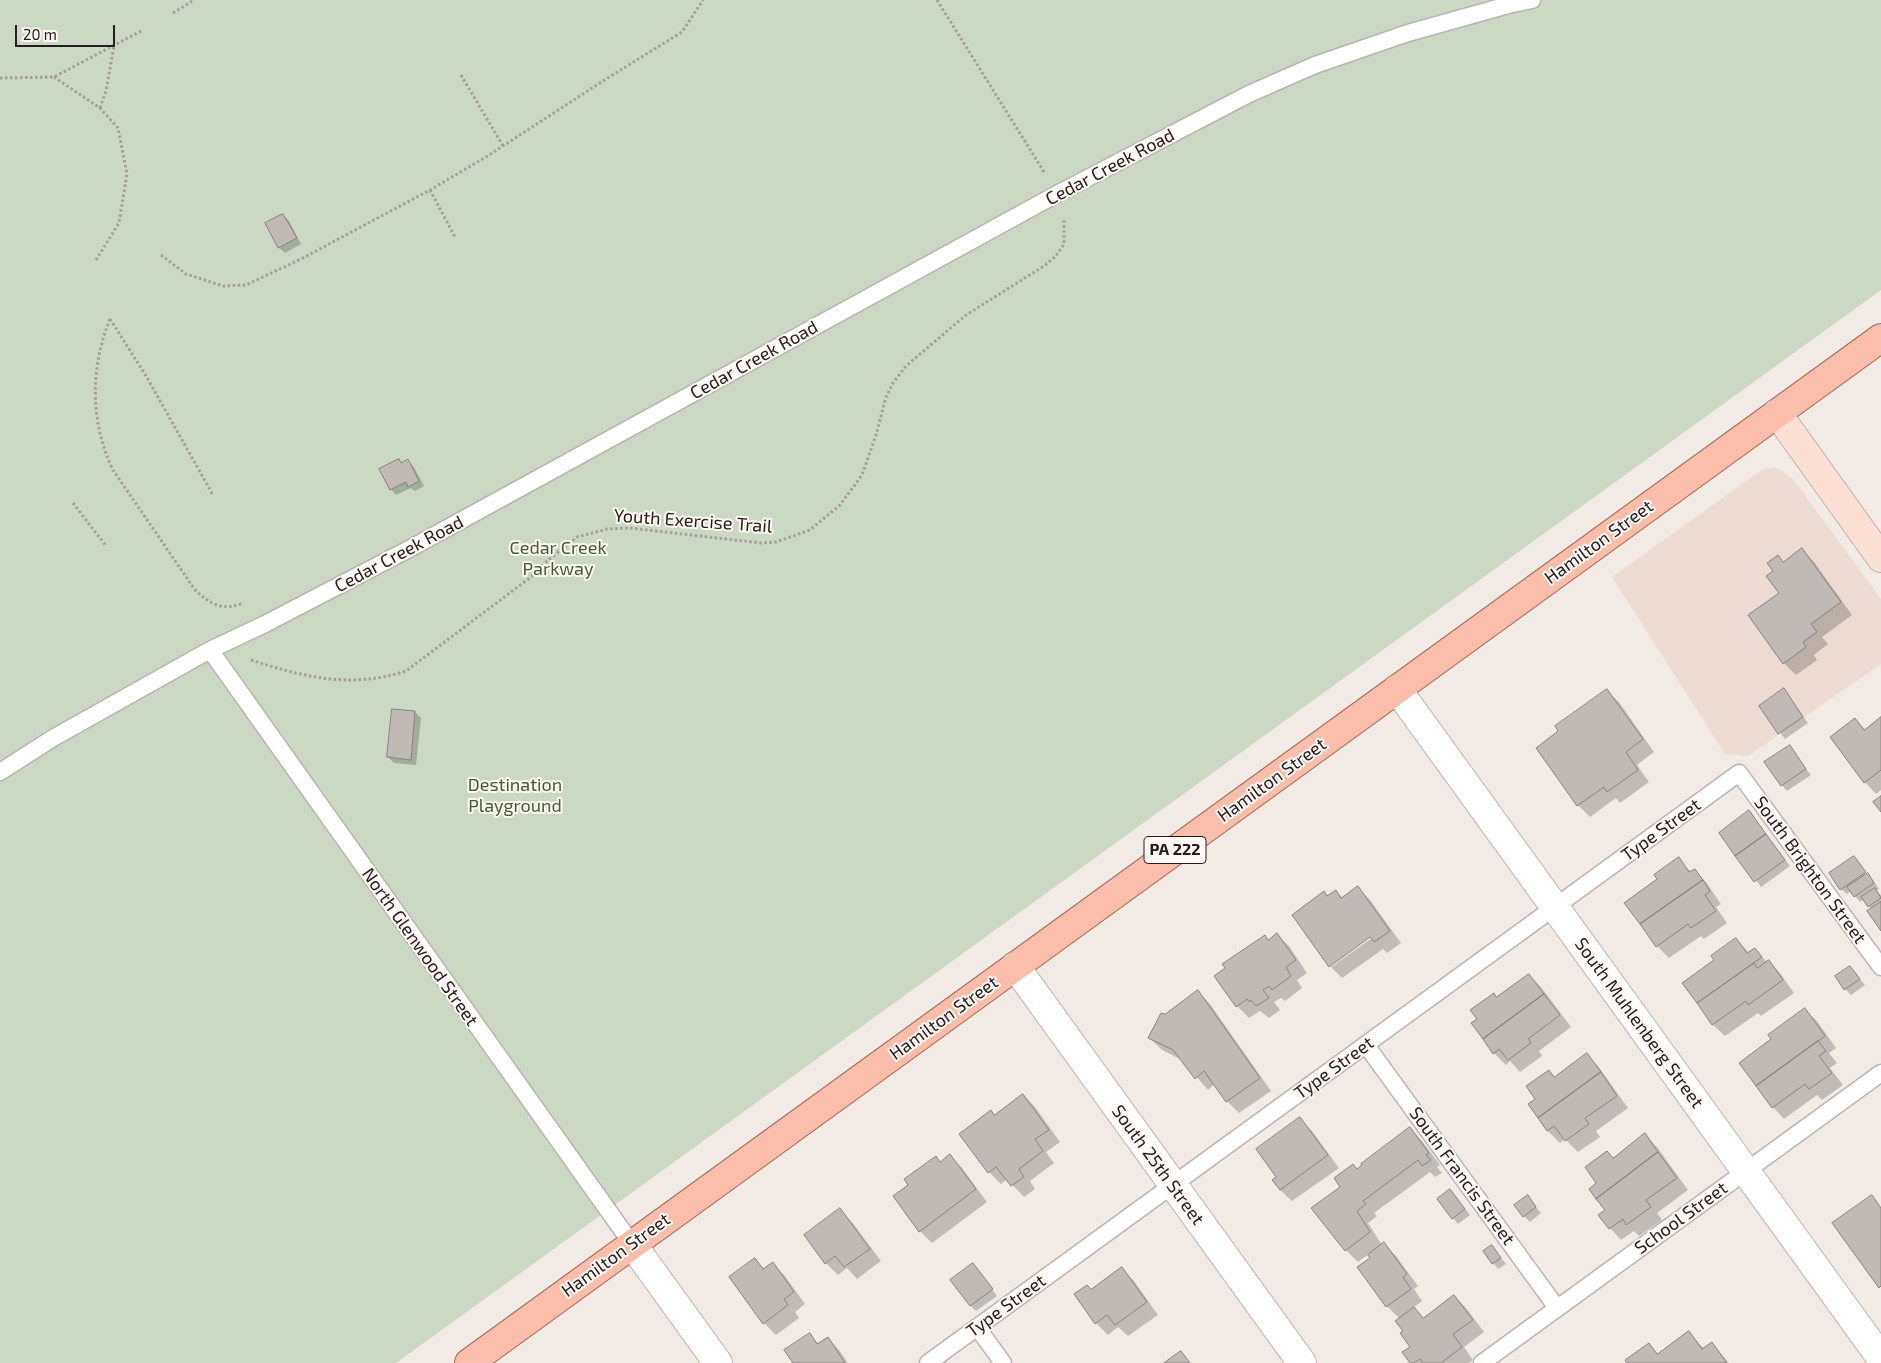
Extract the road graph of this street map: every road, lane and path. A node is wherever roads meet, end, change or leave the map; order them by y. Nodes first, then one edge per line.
1 (194, 0) edge
2 (703, 0) edge
3 (938, 0) edge
4 (1532, 0) edge
5 (173, 13) dead end
6 (141, 31) dead end
7 (114, 46) junction
8 (460, 74) dead end
9 (54, 77) junction
10 (0, 78) edge
11 (100, 108) junction
12 (503, 146) junction
13 (430, 190) junction
14 (1057, 194) junction
15 (455, 238) dead end
16 (161, 255) dead end
17 (96, 260) dead end
18 (1881, 338) edge
19 (1777, 413) junction
20 (213, 495) dead end
21 (73, 503) dead end
22 (106, 546) dead end
23 (1881, 558) edge
24 (247, 602) dead end
25 (210, 650) junction
26 (245, 658) dead end
27 (1397, 689) junction
28 (0, 772) edge
29 (1739, 773) joint
30 (1555, 907) junction
31 (1015, 966) junction
32 (1881, 968) edge
33 (1366, 1045) junction
34 (1881, 1073) edge
35 (1746, 1171) junction
36 (1172, 1185) junction
37 (632, 1244) junction
38 (1557, 1308) junction
39 (977, 1327) junction
40 (1881, 1358) edge
41 (469, 1363) edge
42 (718, 1363) edge
43 (928, 1363) edge
44 (1003, 1363) edge
45 (1302, 1363) edge
46 (1482, 1363) edge

1 - 5 path
2 - 12 path
3 - 14 path, Youth Exercise Trail
4 - 14 lane, Cedar Creek Road
6 - 7 path
7 - 9 path
7 - 11 path
8 - 12 path
9 - 10 path
9 - 11 path
11 - 17 path
12 - 13 path
13 - 15 path
13 - 16 path
14 - 25 lane, Cedar Creek Road
14 - 26 path, Youth Exercise Trail
18 - 19 main road, Hamilton Street / PA 222
19 - 23 main road
19 - 27 main road, Hamilton Street / PA 222
20 - 24 path
21 - 22 path
25 - 28 lane, Cedar Creek Road
25 - 37 lane, North Glenwood Street
27 - 30 street, South Muhlenberg Street
27 - 31 main road, Hamilton Street / PA 222
29 - 30 lane, Type Street
29 - 32 lane, South Brighton Street
30 - 33 lane, Type Street
30 - 35 street, South Muhlenberg Street
31 - 36 street, South 25th Street
31 - 37 main road, Hamilton Street / PA 222
33 - 36 lane, Type Street
33 - 38 lane, South Francis Street
34 - 35 lane, School Street
35 - 38 lane, School Street
35 - 40 street, South Muhlenberg Street
36 - 39 lane, Type Street
36 - 45 street, South 25th Street
37 - 41 main road, Hamilton Street / PA 222
37 - 42 street
38 - 46 lane, School Street
39 - 43 lane, Type Street
39 - 44 lane

